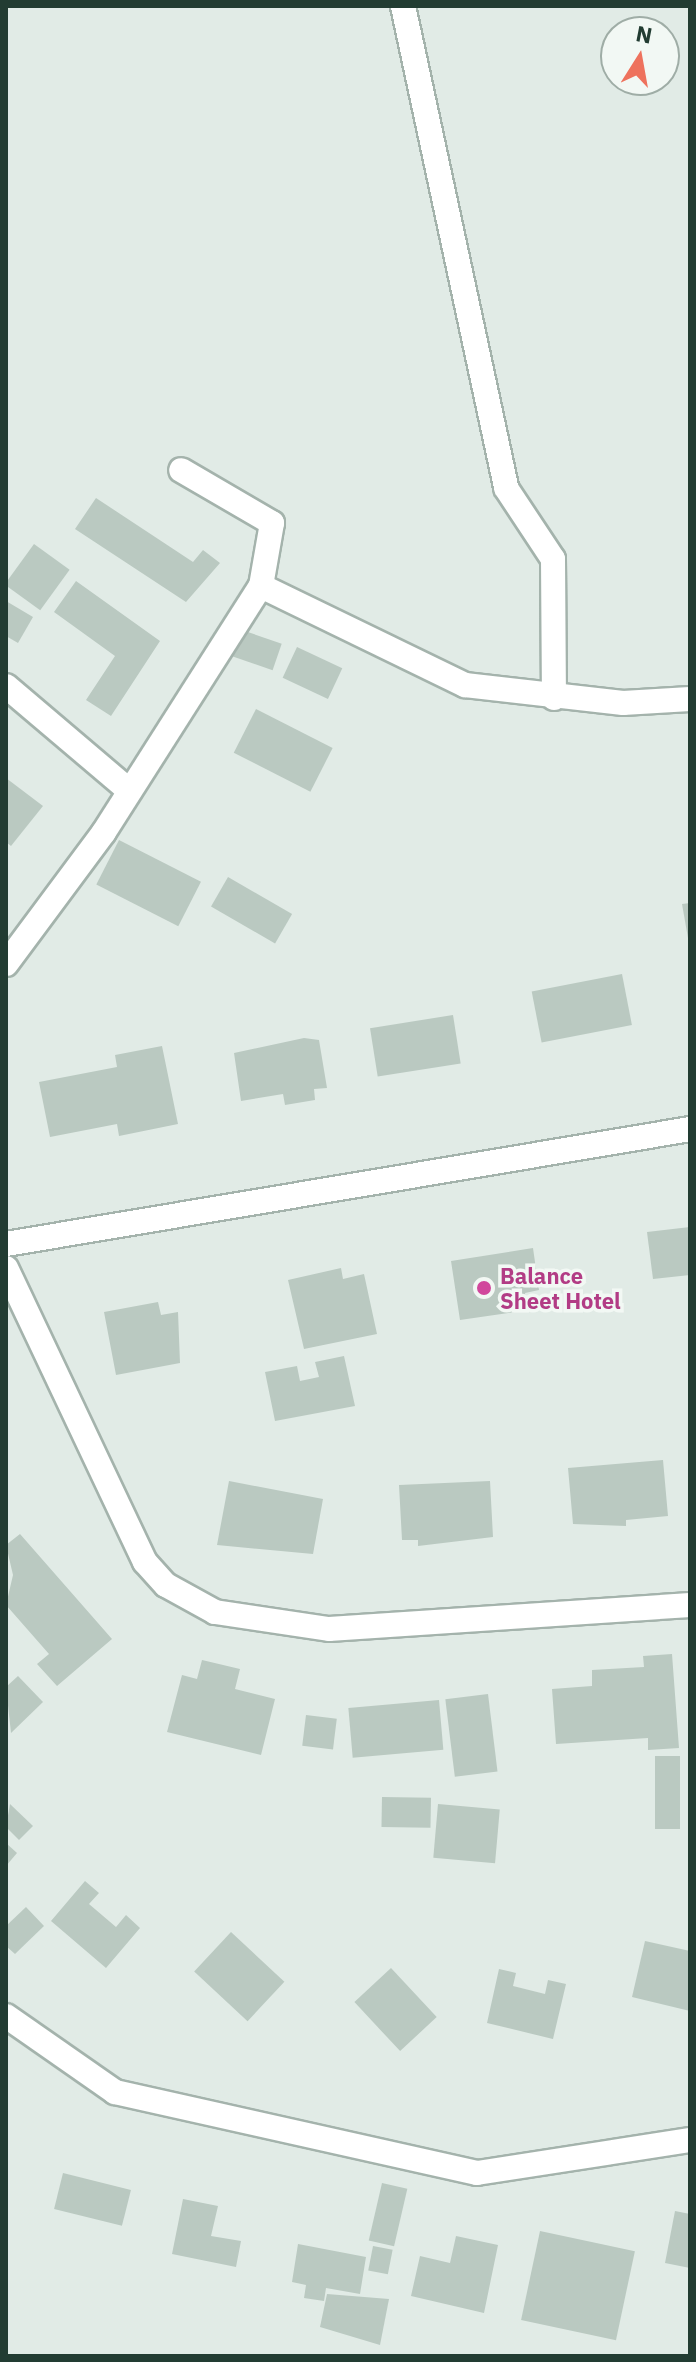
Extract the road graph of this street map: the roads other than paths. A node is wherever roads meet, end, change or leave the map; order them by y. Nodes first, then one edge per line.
1 (403, 6) edge
2 (181, 470) dead end
3 (261, 586) junction
4 (6, 686) edge
5 (554, 698) junction
6 (690, 699) edge
7 (130, 791) junction
8 (6, 964) edge
9 (690, 1129) edge
10 (6, 1244) edge
11 (6, 1268) edge
12 (690, 1605) edge
13 (6, 2016) edge
14 (690, 2140) edge

1 - 5 street
2 - 3 street
3 - 5 street
3 - 7 street
4 - 7 street
5 - 6 street
7 - 8 street
9 - 10 street
11 - 12 street
13 - 14 street

